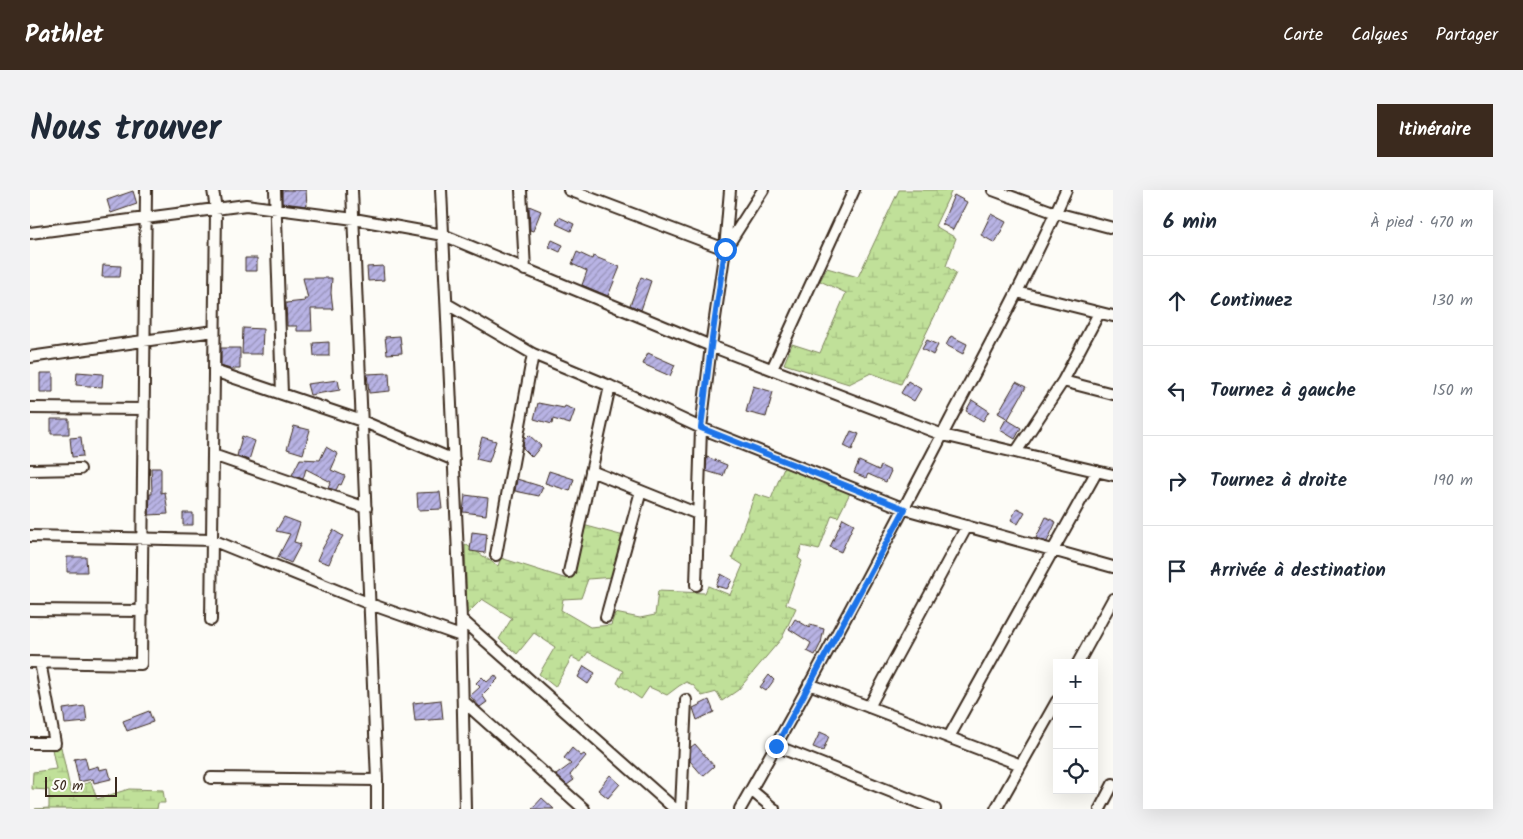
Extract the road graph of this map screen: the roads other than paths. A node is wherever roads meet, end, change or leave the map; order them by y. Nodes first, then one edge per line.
1 (146, 190) edge
2 (213, 190) edge
3 (275, 190) edge
4 (352, 190) edge
5 (441, 190) edge
6 (521, 190) edge
7 (569, 190) edge
8 (730, 190) edge
9 (763, 190) edge
10 (854, 190) edge
11 (994, 190) edge
12 (1066, 190) edge
13 (216, 209) junction
14 (276, 210) junction
15 (1056, 213) junction
16 (146, 218) junction
17 (354, 219) junction
18 (1113, 228) edge
19 (30, 233) edge
20 (443, 235) junction
21 (725, 249) junction
22 (525, 270) junction
23 (1017, 292) junction
24 (446, 304) junction
25 (1099, 313) junction
26 (1113, 316) edge
27 (214, 331) junction
28 (145, 340) junction
29 (711, 346) junction
30 (533, 354) junction
31 (30, 357) edge
32 (772, 368) junction
33 (214, 371) junction
34 (1063, 382) junction
35 (610, 386) junction
36 (282, 394) junction
37 (1113, 394) edge
38 (30, 408) edge
39 (144, 409) junction
40 (362, 421) junction
41 (701, 428) junction
42 (943, 434) junction
43 (1016, 452) junction
44 (213, 455) junction
45 (454, 460) junction
46 (30, 470) edge
47 (80, 470) dead end
48 (590, 471) junction
49 (1097, 471) junction
50 (1113, 475) edge
51 (641, 491) junction
52 (366, 508) junction
53 (905, 509) junction
54 (698, 514) junction
55 (967, 526) junction
56 (30, 536) edge
57 (143, 538) junction
58 (212, 540) junction
59 (1053, 550) junction
60 (496, 555) dead end
61 (1113, 567) edge
62 (569, 572) dead end
63 (696, 585) dead end
64 (1113, 599) edge
65 (370, 604) junction
66 (30, 610) edge
67 (142, 611) junction
68 (606, 617) dead end
69 (461, 619) junction
70 (211, 620) dead end
71 (461, 636) junction
72 (1080, 659) edge
73 (35, 662) edge
74 (809, 684) junction
75 (463, 700) junction
76 (686, 700) dead end
77 (1055, 704) edge
78 (869, 707) junction
79 (949, 737) junction
80 (30, 743) edge
81 (776, 746) junction
82 (1021, 765) junction
83 (211, 778) dead end
84 (377, 780) junction
85 (1113, 784) edge
86 (751, 790) junction
87 (377, 809) edge
88 (465, 809) edge
89 (584, 809) edge
90 (675, 809) edge
91 (681, 809) edge
92 (740, 809) edge
93 (774, 809) edge
94 (935, 809) edge
95 (996, 809) edge
96 (1100, 809) edge

1 - 16 street
2 - 13 street
3 - 14 street
4 - 17 street
5 - 20 street
6 - 22 street
7 - 21 street
8 - 21 street
9 - 21 street
10 - 32 street
11 - 15 street
12 - 15 street
13 - 14 street
13 - 16 street
13 - 27 street
14 - 17 street
14 - 36 street
15 - 18 street
15 - 23 street
16 - 19 street
16 - 28 street
17 - 20 street
17 - 40 street
20 - 22 street
20 - 24 street
21 - 29 street
22 - 29 street
23 - 25 street
23 - 42 street
24 - 30 street
24 - 45 street
25 - 26 street
25 - 34 street
27 - 28 street
27 - 33 street
28 - 31 street
28 - 39 street
29 - 32 street
29 - 41 street
30 - 35 street
30 - 60 street
32 - 42 street
33 - 36 street
33 - 44 street
34 - 37 street
34 - 43 street
35 - 41 street
35 - 48 street
36 - 40 street
38 - 39 street
39 - 57 street
40 - 45 street
40 - 52 street
41 - 53 street
41 - 54 street
42 - 43 street
42 - 53 street
43 - 49 street
44 - 52 street
44 - 58 street
45 - 69 street
46 - 47 street
48 - 51 street
48 - 62 street
49 - 50 street
49 - 59 street
51 - 54 street
51 - 68 street
52 - 65 street
53 - 55 street
53 - 74 street
54 - 63 street
55 - 59 street
55 - 78 street
56 - 57 street
57 - 58 street
57 - 67 street
58 - 65 street
58 - 70 street
59 - 61 street
59 - 79 street
64 - 72 street
65 - 71 street
65 - 84 street
66 - 67 street
67 - 73 street
69 - 71 street
69 - 90 street
71 - 75 street
73 - 80 street
74 - 78 street
74 - 81 street
75 - 88 street
75 - 89 street
76 - 91 street
77 - 82 street
78 - 79 street
79 - 82 street
81 - 86 street
81 - 94 street
82 - 95 street
83 - 84 street
84 - 87 street
85 - 96 street
86 - 92 street
86 - 93 street

